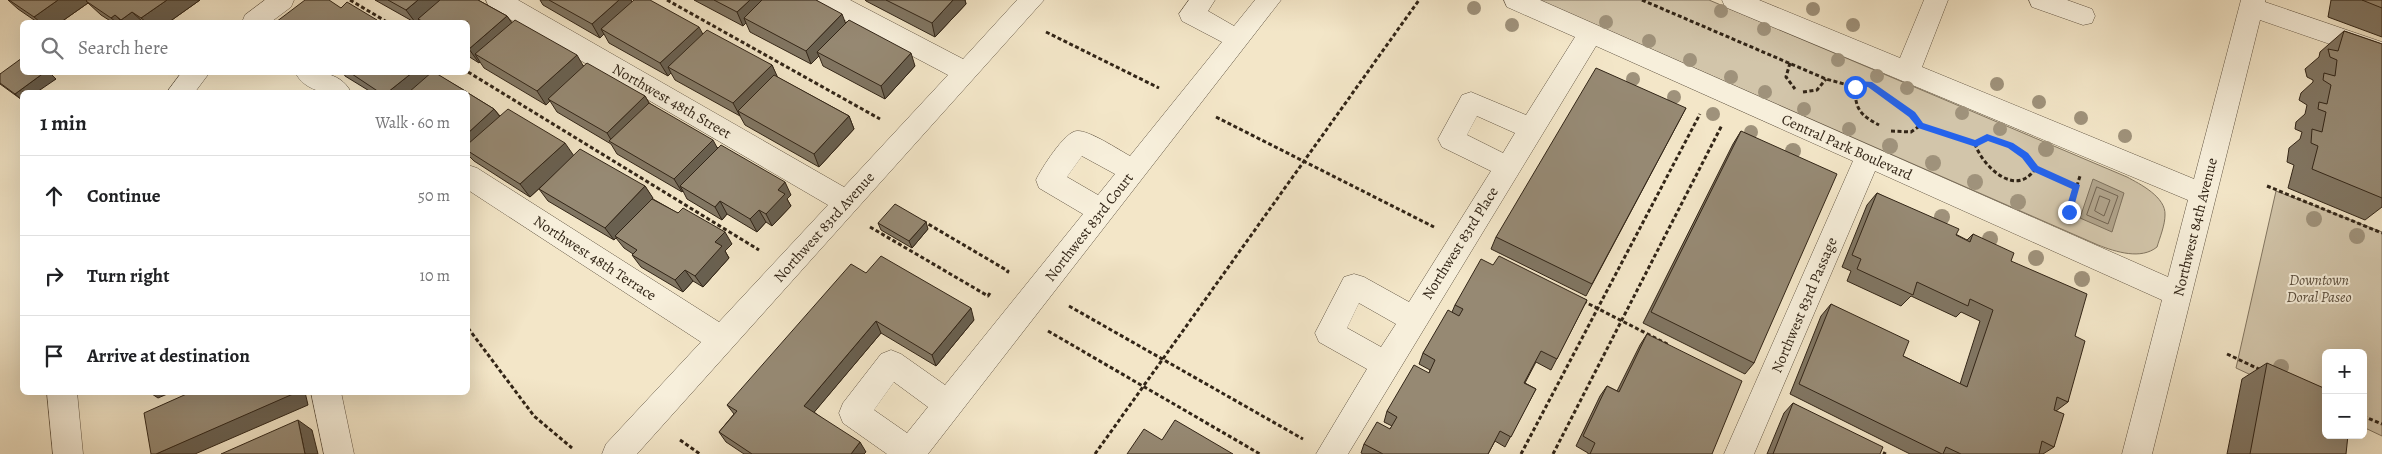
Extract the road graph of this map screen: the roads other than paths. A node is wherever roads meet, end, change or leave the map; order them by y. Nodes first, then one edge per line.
1 (282, 0) edge
2 (498, 0) edge
3 (829, 0) edge
4 (1032, 0) edge
5 (1203, 0) edge
6 (1516, 0) edge
7 (1734, 0) edge
8 (1936, 0) edge
9 (2041, 0) edge
10 (1263, 2) edge
11 (2253, 4) edge
12 (2082, 16) dead end
13 (257, 20) edge
14 (1591, 33) junction
15 (1238, 39) junction
16 (2382, 52) edge
17 (965, 72) junction
18 (1907, 72) junction
19 (312, 75) edge
20 (335, 90) edge
21 (1531, 129) junction
22 (1868, 157) junction
23 (1507, 167) junction
24 (1134, 171) junction
25 (470, 177) edge
26 (2204, 195) junction
27 (846, 202) junction
28 (1102, 212) junction
29 (2178, 294) junction
30 (1413, 319) junction
31 (722, 340) junction
32 (1386, 364) junction
33 (62, 395) edge
34 (327, 395) edge
35 (948, 405) junction
36 (910, 453) edge
37 (68, 454) edge
38 (339, 454) edge
39 (617, 454) edge
40 (1331, 454) edge
41 (1739, 454) edge
42 (2137, 454) edge

1 - 13 street
2 - 27 street, Northwest 48th Street
3 - 17 street
4 - 17 street, Northwest 83rd Avenue
5 - 15 street
6 - 14 street, Central Park Boulevard
7 - 18 street
8 - 18 street
9 - 12 street
10 - 15 street, Northwest 83rd Court
11 - 16 street
11 - 26 street, Northwest 84th Avenue
14 - 21 street, Northwest 83rd Place
14 - 22 street, Central Park Boulevard
15 - 24 street, Northwest 83rd Court
17 - 27 street, Northwest 83rd Avenue
18 - 26 street
19 - 20 street
21 - 23 street, Northwest 83rd Place
21 - 23 street
22 - 29 street, Central Park Boulevard
22 - 41 street, Northwest 83rd Passage
23 - 30 street, Northwest 83rd Place
24 - 28 street, Northwest 83rd Court
24 - 28 street
25 - 31 street, Northwest 48th Terrace
26 - 29 street, Northwest 84th Avenue
27 - 31 street, Northwest 83rd Avenue
28 - 35 street, Northwest 83rd Court
29 - 42 street, Northwest 84th Avenue
30 - 32 street, Northwest 83rd Place
30 - 32 street
31 - 39 street, Northwest 83rd Avenue
32 - 40 street, Northwest 83rd Place
33 - 37 street
34 - 38 street
35 - 36 street, Northwest 83rd Court
35 - 36 street

